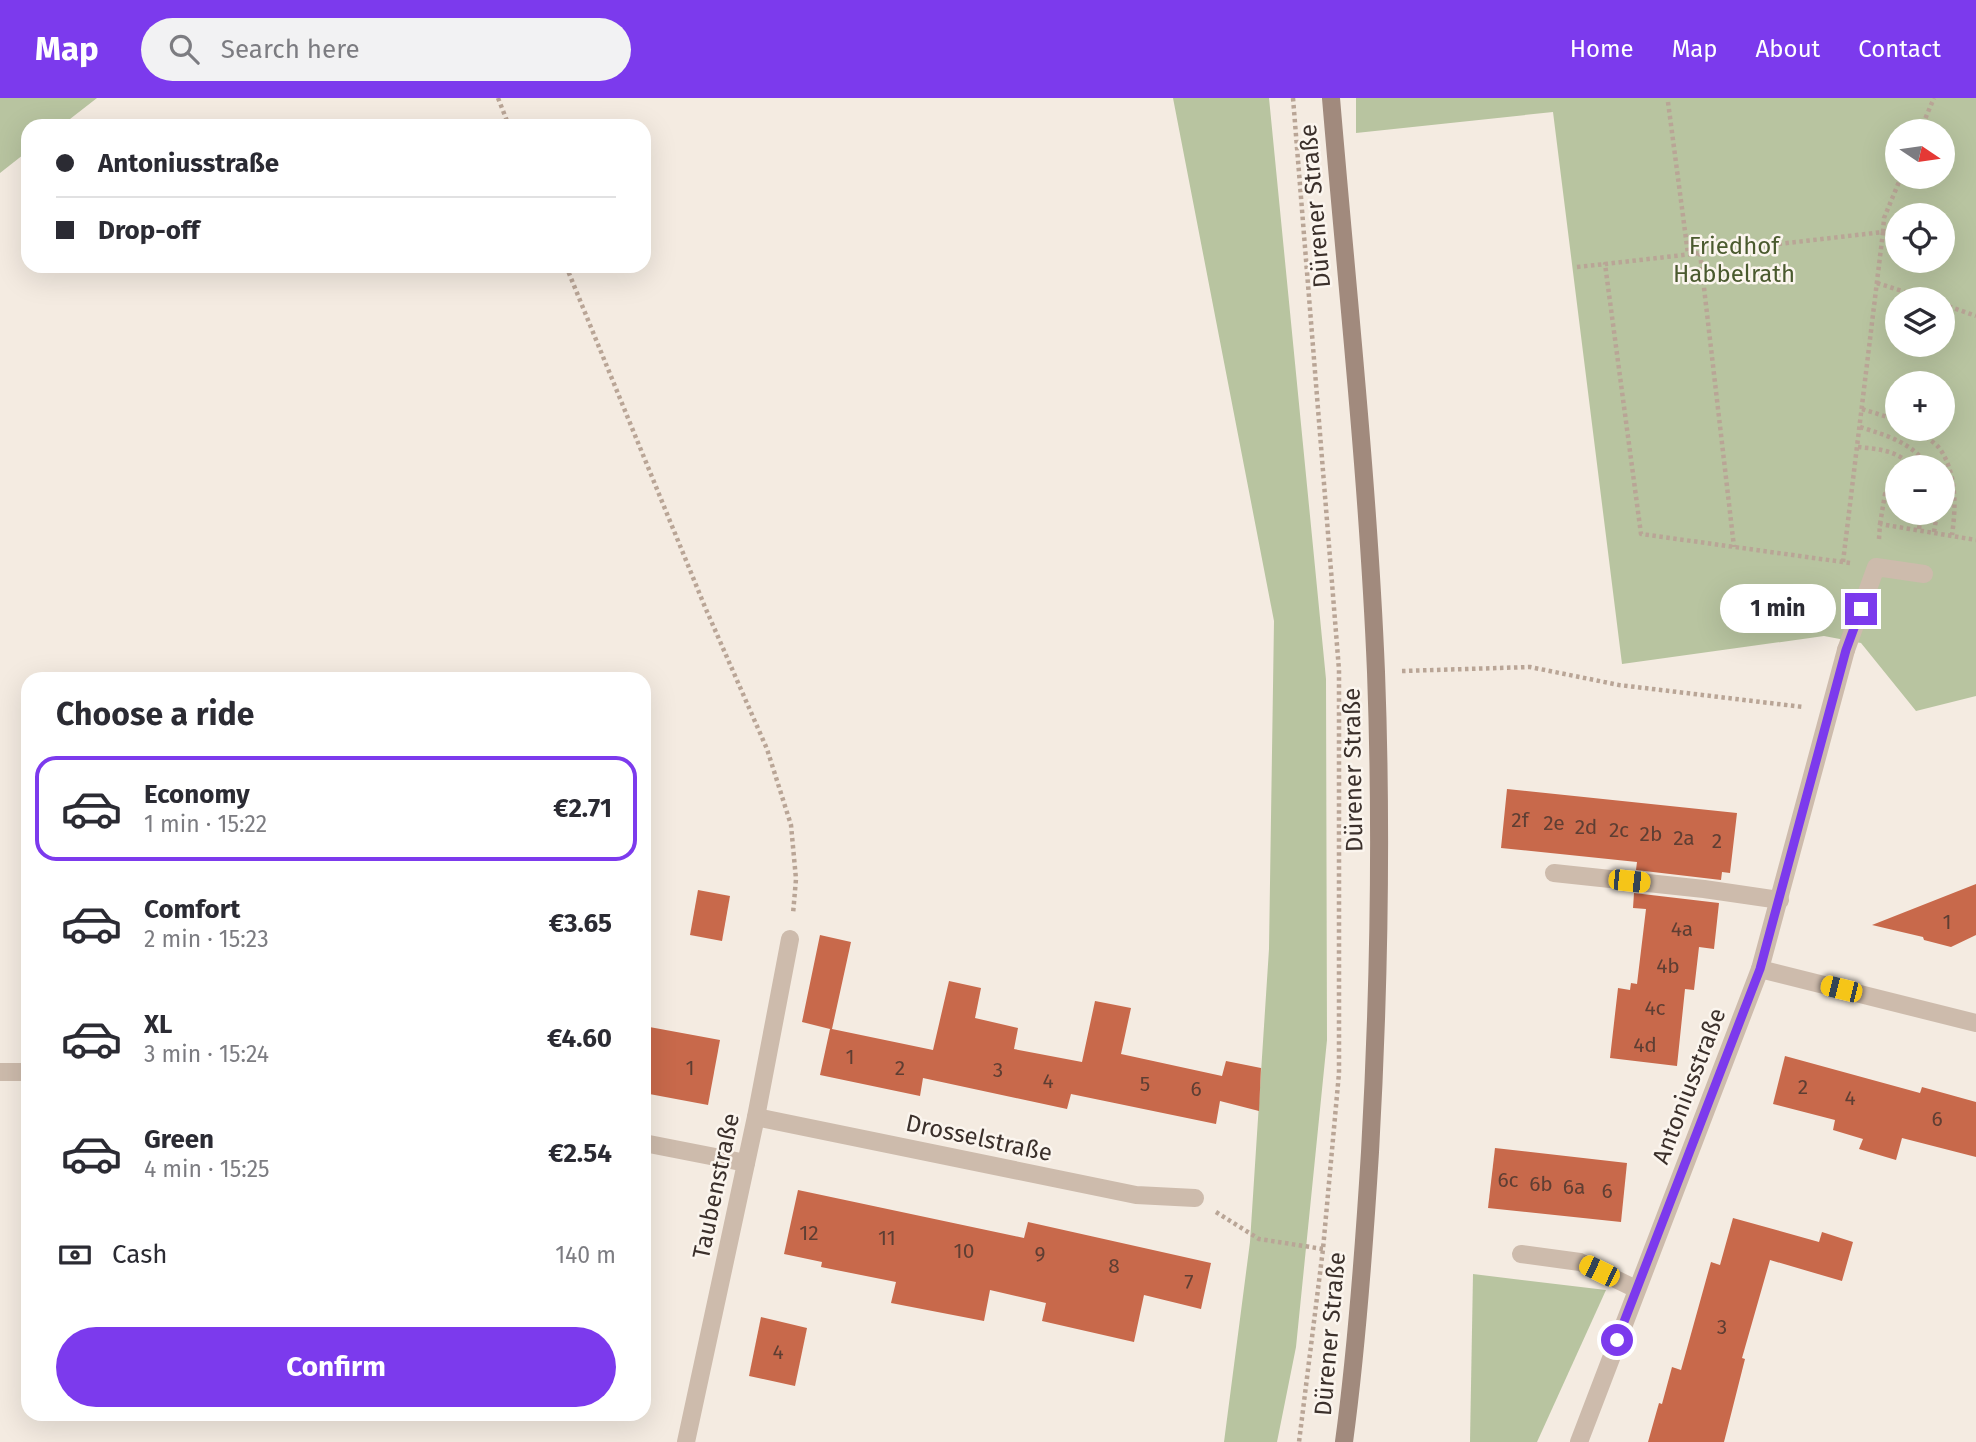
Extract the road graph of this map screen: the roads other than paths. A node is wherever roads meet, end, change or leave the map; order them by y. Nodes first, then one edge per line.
1 (1331, 98) edge
2 (1924, 574) dead end
3 (1554, 873) dead end
4 (1780, 900) junction
5 (790, 939) road end
6 (1760, 969) junction
7 (1976, 1023) edge
8 (0, 1072) edge
9 (21, 1072) edge
10 (756, 1117) junction
11 (651, 1144) edge
12 (746, 1163) junction
13 (1195, 1199) road end
14 (1521, 1254) dead end
15 (1636, 1289) junction
16 (686, 1442) edge
17 (1344, 1442) edge
18 (1579, 1442) edge

1 - 17 main road, Dürener Straße
2 - 4 street, Antoniusstraße
3 - 4 street
4 - 6 street, Antoniusstraße
5 - 10 street, Taubenstraße
6 - 7 street
6 - 15 street, Antoniusstraße
8 - 9 street
10 - 12 street, Taubenstraße
10 - 13 street, Drosselstraße
11 - 12 street
12 - 16 street, Taubenstraße
14 - 15 street
15 - 18 street, Antoniusstraße

